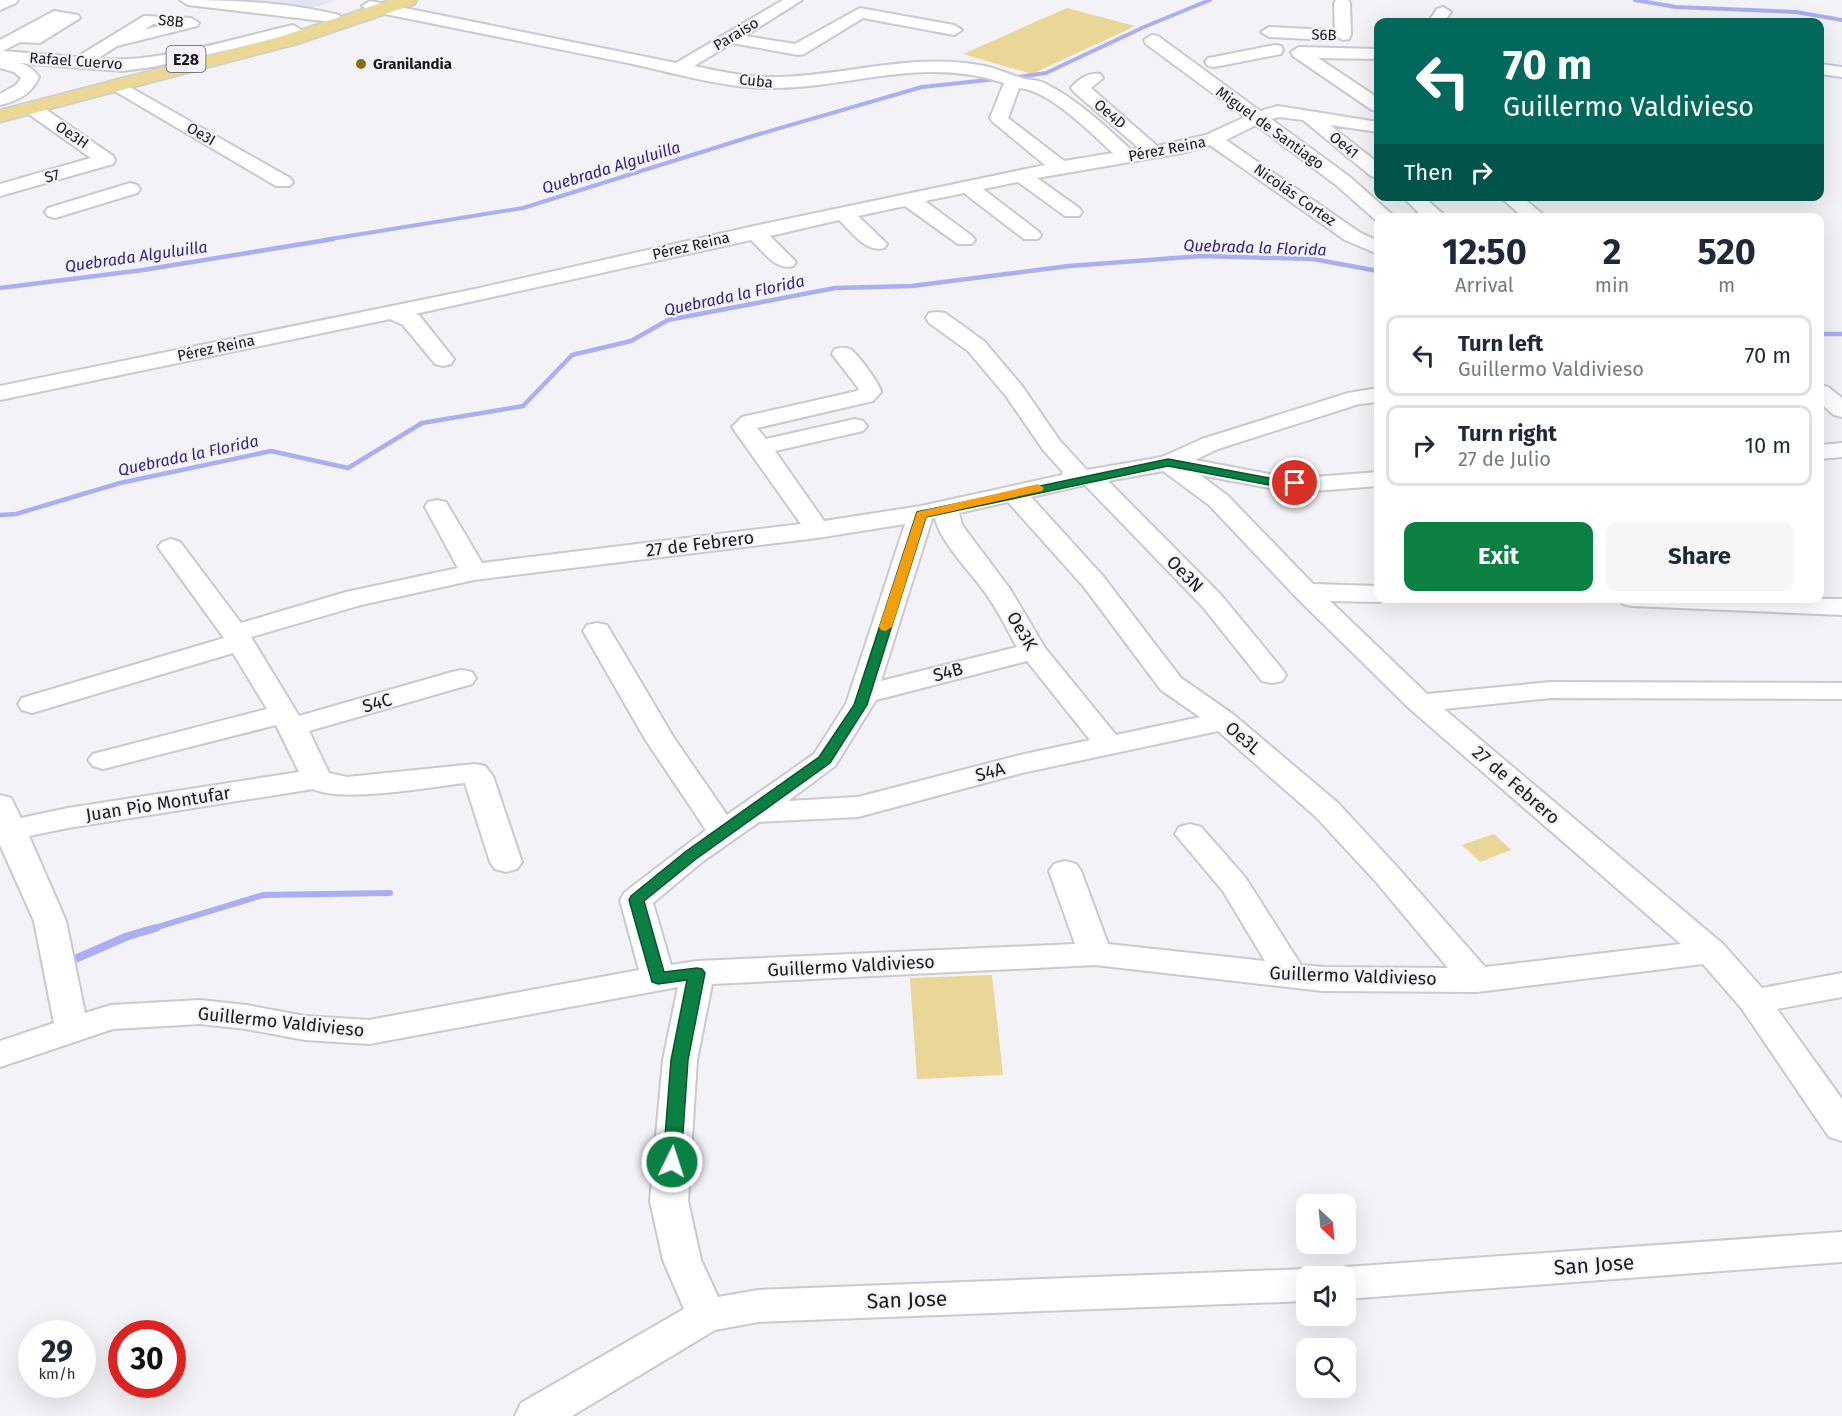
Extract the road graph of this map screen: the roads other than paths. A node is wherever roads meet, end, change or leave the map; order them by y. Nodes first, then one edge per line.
1 (10, 0) edge
2 (188, 0) edge
3 (408, 0) edge
4 (794, 0) edge
5 (1342, 3) dead end
6 (0, 5) edge
7 (379, 5) edge
8 (335, 22) junction
9 (293, 30) junction
10 (954, 30) dead end
11 (1269, 32) dead end
12 (15, 38) dead end
13 (730, 38) junction
14 (1152, 40) dead end
15 (107, 44) dead end
16 (0, 47) edge
17 (1196, 49) dead end
18 (1275, 50) dead end
19 (1374, 54) edge
20 (0, 56) edge
21 (1214, 62) junction
22 (0, 63) edge
23 (79, 63) junction
24 (679, 68) junction
25 (1824, 70) edge
26 (1842, 72) edge
27 (1231, 76) dead end
28 (1094, 78) dead end
29 (1013, 83) junction
30 (119, 86) junction
31 (1257, 96) dead end
32 (0, 100) edge
33 (1374, 103) edge
34 (0, 107) edge
35 (32, 108) junction
36 (1278, 111) junction
37 (0, 116) edge
38 (1257, 118) junction
39 (1311, 118) junction
40 (1374, 126) edge
41 (1077, 135) dead end
42 (1204, 141) junction
43 (1153, 152) junction
44 (1125, 157) junction
45 (97, 164) junction
46 (1060, 167) junction
47 (1374, 169) edge
48 (1022, 176) junction
49 (283, 182) dead end
50 (968, 187) junction
51 (130, 189) junction
52 (0, 190) edge
53 (909, 199) junction
54 (1417, 201) edge
55 (1515, 201) edge
56 (149, 202) dead end
57 (55, 212) dead end
58 (1072, 212) dead end
59 (1380, 213) edge
60 (1431, 213) edge
61 (1530, 213) edge
62 (844, 214) junction
63 (1306, 223) dead end
64 (754, 232) junction
65 (1031, 236) dead end
66 (965, 240) dead end
67 (877, 244) dead end
68 (1374, 246) edge
69 (786, 262) dead end
70 (391, 312) junction
71 (938, 318) dead end
72 (843, 354) dead end
73 (443, 358) dead end
74 (0, 393) edge
75 (1824, 395) edge
76 (1374, 396) edge
77 (1842, 410) edge
78 (855, 426) dead end
79 (760, 447) junction
80 (1842, 450) edge
81 (1824, 452) edge
82 (1168, 462) junction
83 (1082, 479) junction
84 (1374, 479) edge
85 (1013, 493) junction
86 (437, 507) dead end
87 (933, 511) junction
88 (817, 530) junction
89 (171, 547) dead end
90 (474, 572) junction
91 (1306, 592) junction
92 (1374, 594) edge
93 (1749, 603) edge
94 (1842, 607) edge
95 (597, 631) dead end
96 (237, 638) junction
97 (1033, 651) junction
98 (1272, 675) dead end
99 (462, 678) dead end
100 (1842, 691) edge
101 (864, 694) junction
102 (1419, 703) junction
103 (32, 704) dead end
104 (287, 721) junction
105 (1224, 721) junction
106 (1110, 746) junction
107 (103, 760) dead end
108 (317, 779) junction
109 (754, 812) junction
110 (4, 823) edge
111 (724, 833) junction
112 (1190, 834) dead end
113 (506, 862) dead end
114 (1065, 871) dead end
115 (1711, 952) junction
116 (1095, 954) junction
117 (697, 973) junction
118 (1291, 976) junction
119 (658, 978) junction
120 (1477, 980) junction
121 (1842, 985) edge
122 (1754, 1001) junction
123 (72, 1030) junction
124 (0, 1054) edge
125 (1842, 1127) edge
126 (1842, 1247) edge
127 (1356, 1282) edge
128 (1296, 1285) edge
129 (707, 1315) junction
130 (536, 1416) edge

1 - 6 street
2 - 8 street
3 - 7 main road, E28
4 - 13 street, Paraiso
5 - 11 street, S6B
7 - 8 main road, E28
7 - 24 street, Cuba
8 - 9 main road, E28
8 - 30 main road, E28
9 - 23 street, Rafael Cuervo
9 - 34 main road, E28
10 - 13 street
12 - 16 street
13 - 24 street, Paraiso
14 - 38 street, Miguel de Santiago
15 - 23 street
17 - 21 street
18 - 21 street
19 - 33 street
20 - 23 street, Rafael Cuervo
21 - 27 street
22 - 32 street
24 - 29 street, Cuba
25 - 26 street
28 - 43 street, Oe4D
29 - 44 street, Cuba
29 - 46 street
30 - 35 main road, E28
30 - 49 street, Oe3I
31 - 36 street
35 - 37 main road, E28
35 - 45 street, Oe3H
36 - 38 street, Pérez Reina
36 - 39 street
38 - 42 street, Pérez Reina
38 - 59 street, Miguel de Santiago
39 - 40 street
39 - 47 street, Oe41
41 - 44 street
42 - 43 street, Pérez Reina
42 - 63 street
42 - 68 street, Nicolás Cortez
43 - 44 street, Pérez Reina
44 - 46 street, Pérez Reina
45 - 51 street, Oe3H
45 - 52 street, S7
46 - 48 street, Pérez Reina
48 - 50 street, Pérez Reina
48 - 58 street
50 - 53 street, Pérez Reina
50 - 65 street
51 - 56 street, Oe3H
51 - 57 street
53 - 62 street, Pérez Reina
53 - 66 street
54 - 60 street
55 - 61 street
62 - 64 street, Pérez Reina
62 - 67 street
64 - 69 street
64 - 70 street, Pérez Reina
70 - 73 street
70 - 74 street, Pérez Reina
71 - 83 street, Oe3N
72 - 79 street
75 - 77 street
76 - 82 street
78 - 79 street
79 - 88 street
80 - 81 street
82 - 83 street, 27 de Febrero
82 - 84 street, 27 de Febrero
82 - 91 street, 27 de Febrero
83 - 85 street, 27 de Febrero
83 - 98 street, Oe3N
85 - 87 street, 27 de Febrero
85 - 105 street, Oe3L
86 - 90 street
87 - 88 street, 27 de Febrero
87 - 97 street, Oe3K
87 - 101 street
88 - 90 street, 27 de Febrero
89 - 96 street
90 - 96 street, 27 de Febrero
91 - 92 street
91 - 102 street, 27 de Febrero
93 - 94 street
95 - 111 street
96 - 103 street, 27 de Febrero
96 - 104 street
97 - 101 street, S4B
97 - 106 street, Oe3K
99 - 104 street, S4C
100 - 102 street
101 - 109 street
102 - 115 street, 27 de Febrero
104 - 107 street, S4C
104 - 108 street
105 - 106 street, S4A
105 - 120 street, Oe3L
106 - 109 street, S4A
108 - 110 street, Juan Pio Montufar
108 - 113 street
109 - 111 street
110 - 123 street
111 - 119 street
112 - 118 street
114 - 116 street
115 - 120 street, Guillermo Valdivieso
115 - 122 street, 27 de Febrero
116 - 117 street, Guillermo Valdivieso
116 - 118 street, Guillermo Valdivieso
117 - 119 street, Guillermo Valdivieso
117 - 129 street
118 - 120 street, Guillermo Valdivieso
119 - 123 street, Guillermo Valdivieso
121 - 122 street
122 - 125 street, 27 de Febrero
123 - 124 street, Guillermo Valdivieso
126 - 127 street, San Jose
128 - 129 street, San Jose
129 - 130 street, San Jose

